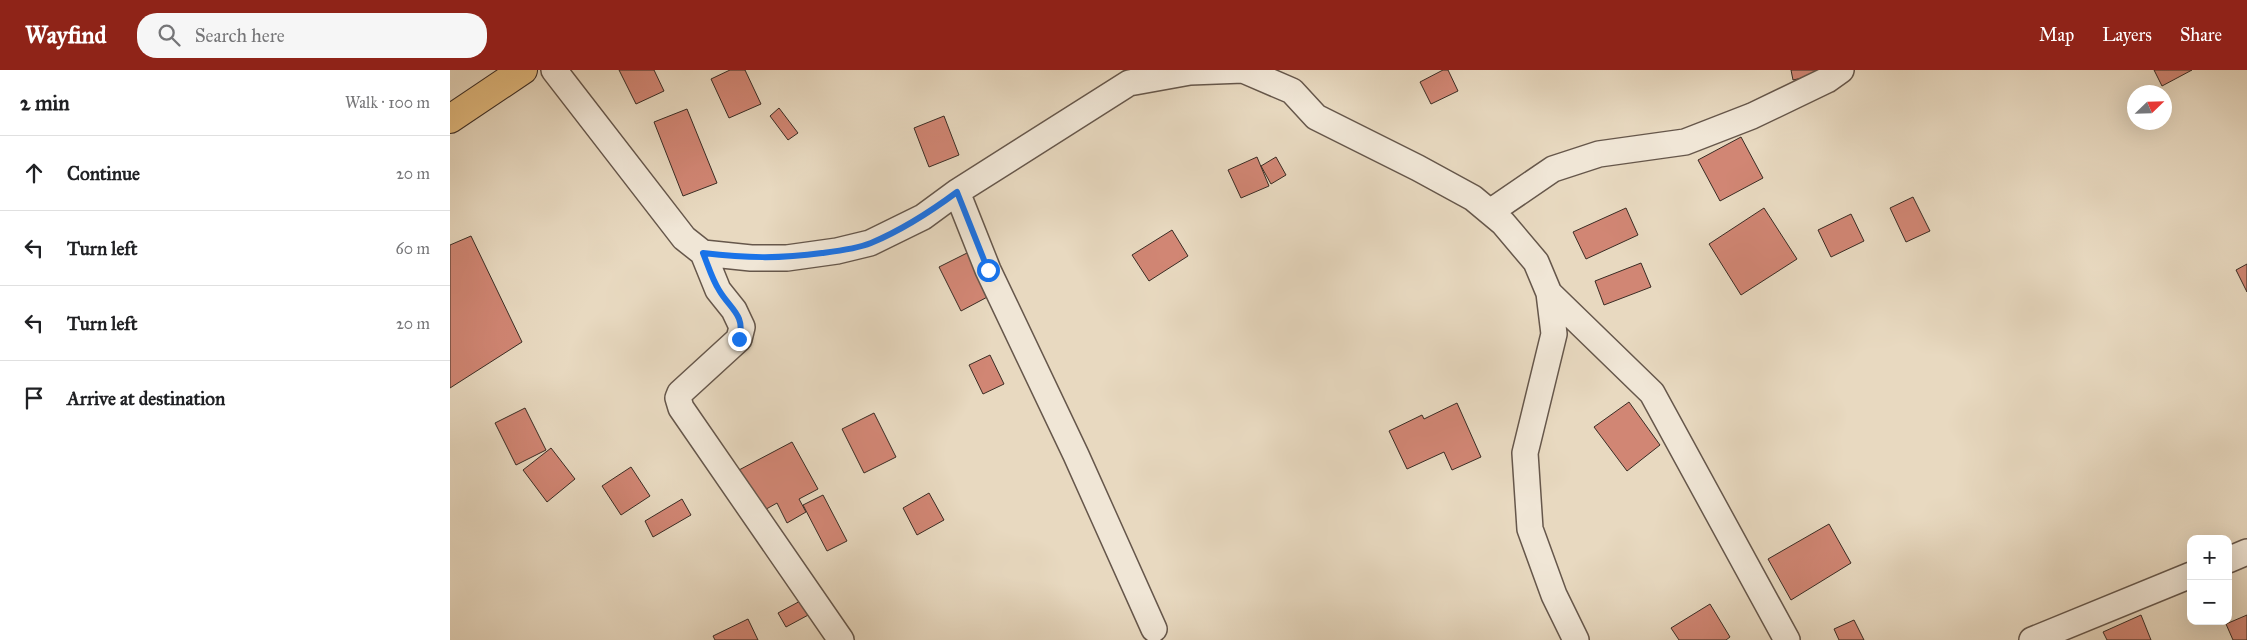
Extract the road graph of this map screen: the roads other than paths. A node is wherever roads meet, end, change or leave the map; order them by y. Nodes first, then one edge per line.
1 (523, 70) edge
2 (554, 70) edge
3 (1841, 70) edge
4 (450, 119) edge
5 (957, 192) junction
6 (1490, 212) junction
7 (703, 253) junction
8 (1549, 293) junction
9 (2247, 552) edge
10 (2232, 558) edge
11 (2187, 577) edge
12 (1154, 629) dead end
13 (841, 640) edge
14 (1576, 640) edge
15 (1788, 640) edge
16 (2032, 640) edge

1 - 4 main road
2 - 7 street
3 - 6 street
5 - 6 street
5 - 7 street
5 - 12 street
6 - 8 street
7 - 13 street
8 - 14 street
8 - 15 street
9 - 10 street
11 - 16 street

